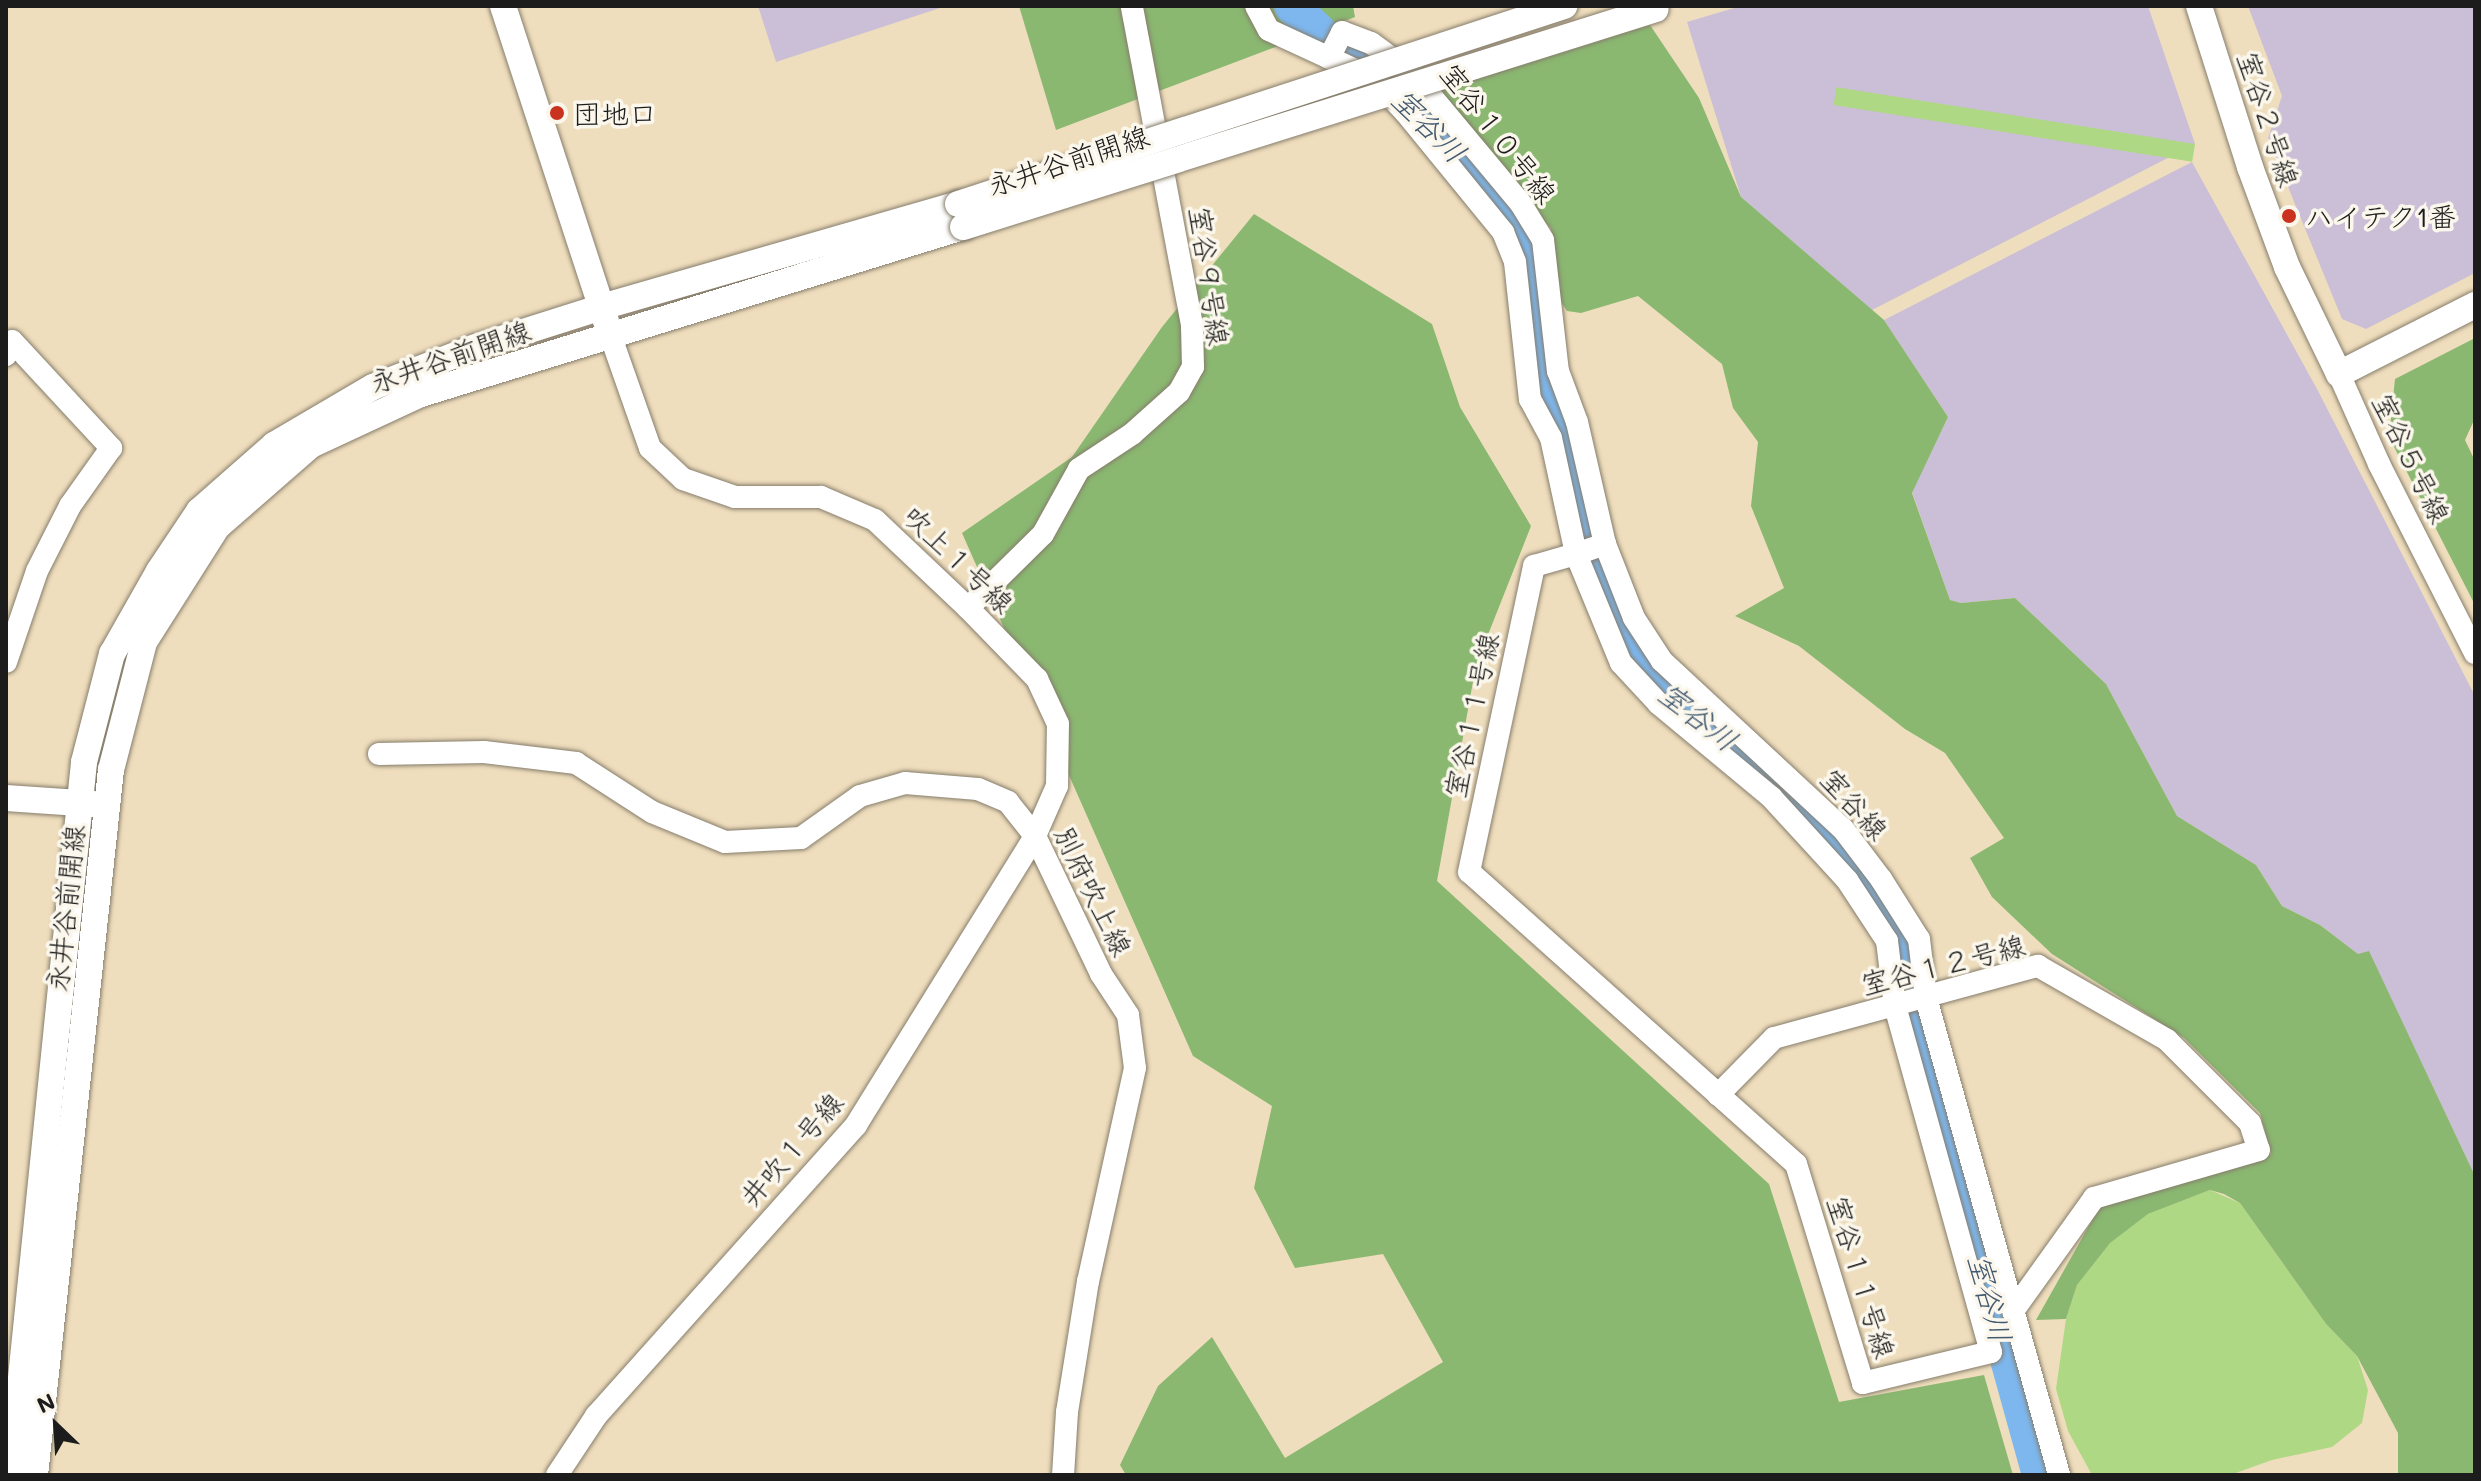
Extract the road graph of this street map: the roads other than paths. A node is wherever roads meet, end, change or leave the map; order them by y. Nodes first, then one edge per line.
1 (503, 6) edge
2 (1132, 6) edge
3 (1256, 6) edge
4 (1564, 6) edge
5 (2199, 6) edge
6 (1660, 7) edge
7 (1329, 58) junction
8 (961, 216) junction
9 (2475, 305) edge
10 (602, 307) junction
11 (611, 337) junction
12 (8, 344) edge
13 (2339, 374) junction
14 (1605, 544) junction
15 (1576, 554) junction
16 (968, 608) junction
17 (2475, 653) edge
18 (6, 662) edge
19 (379, 754) dead end
20 (6, 798) edge
21 (79, 803) junction
22 (108, 806) junction
23 (1035, 836) junction
24 (1926, 998) junction
25 (1895, 1006) junction
26 (1718, 1095) junction
27 (2013, 1311) junction
28 (11, 1475) edge
29 (35, 1475) edge
30 (557, 1475) edge
31 (1063, 1475) edge
32 (2059, 1475) edge

1 - 10 street
2 - 16 street, 室谷９号線
3 - 7 street
4 - 8 street, 永井谷前開線, bridge
5 - 13 street, 室谷２号線
6 - 8 street, 永井谷前開線, bridge
7 - 14 street, 室谷１０号線
7 - 15 street
8 - 10 street, 永井谷前開線
8 - 11 street, 永井谷前開線
9 - 13 street
10 - 11 street
10 - 21 street, 永井谷前開線
11 - 16 street, 吹上１号線
11 - 22 street, 永井谷前開線
12 - 18 street
13 - 17 street, 室谷５号線
14 - 15 street
14 - 24 street, 室谷線
15 - 25 street, 室谷１１号線
15 - 26 street, 室谷１１号線
16 - 23 street, 吹上１号線
19 - 23 street, 別府吹上線
20 - 21 street
21 - 22 street
21 - 28 street, 永井谷前開線
22 - 29 street, 永井谷前開線
23 - 30 street, 井吹１号線
23 - 31 street, 別府吹上線
24 - 25 street, 室谷１２号線
24 - 27 street, 室谷線
24 - 27 street, 室谷１２号線
25 - 26 street, 室谷１２号線
25 - 26 street, 室谷１１号線
27 - 32 street, 室谷線

